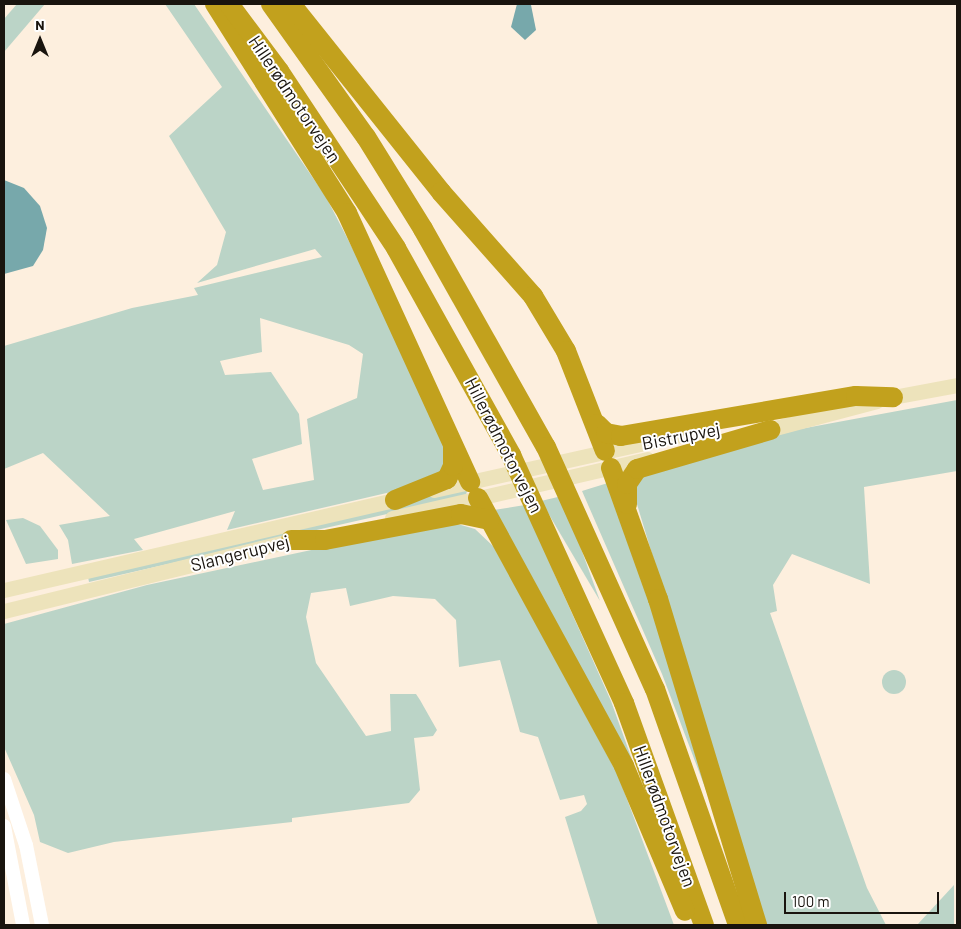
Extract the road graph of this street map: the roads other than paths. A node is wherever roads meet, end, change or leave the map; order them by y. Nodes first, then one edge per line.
1 (215, 4) edge
2 (229, 4) edge
3 (271, 4) edge
4 (291, 4) edge
5 (957, 386) edge
6 (893, 397) junction
7 (596, 424) junction
8 (770, 430) junction
9 (453, 445) junction
10 (608, 460) junction
11 (474, 490) junction
12 (395, 500) junction
13 (627, 509) junction
14 (489, 520) junction
15 (291, 540) junction
16 (40, 582) junction
17 (4, 590) edge
18 (4, 596) edge
19 (4, 611) edge
20 (4, 780) edge
21 (4, 826) edge
22 (23, 925) edge
23 (42, 925) edge
24 (691, 925) edge
25 (704, 925) edge
26 (738, 925) edge
27 (757, 925) edge

1 - 9 highway
2 - 25 highway, Hillerødmotorvejen
3 - 26 highway, Hillerødmotorvejen
4 - 7 highway
5 - 6 main road, Bistrupvej
6 - 7 highway
6 - 8 main road, Bistrupvej
6 - 10 main road, Bistrupvej
7 - 10 highway
8 - 10 main road, Bistrupvej
8 - 13 highway
9 - 11 highway
9 - 12 highway
10 - 11 main road, Bistrupvej
10 - 13 highway
11 - 12 main road, Slangerupvej
11 - 14 highway
11 - 15 main road, Slangerupvej
12 - 16 main road, Slangerupvej
13 - 27 highway
14 - 15 highway
14 - 24 highway
15 - 19 main road, Slangerupvej
16 - 17 main road, Slangerupvej
16 - 18 main road
20 - 23 street
21 - 22 street

